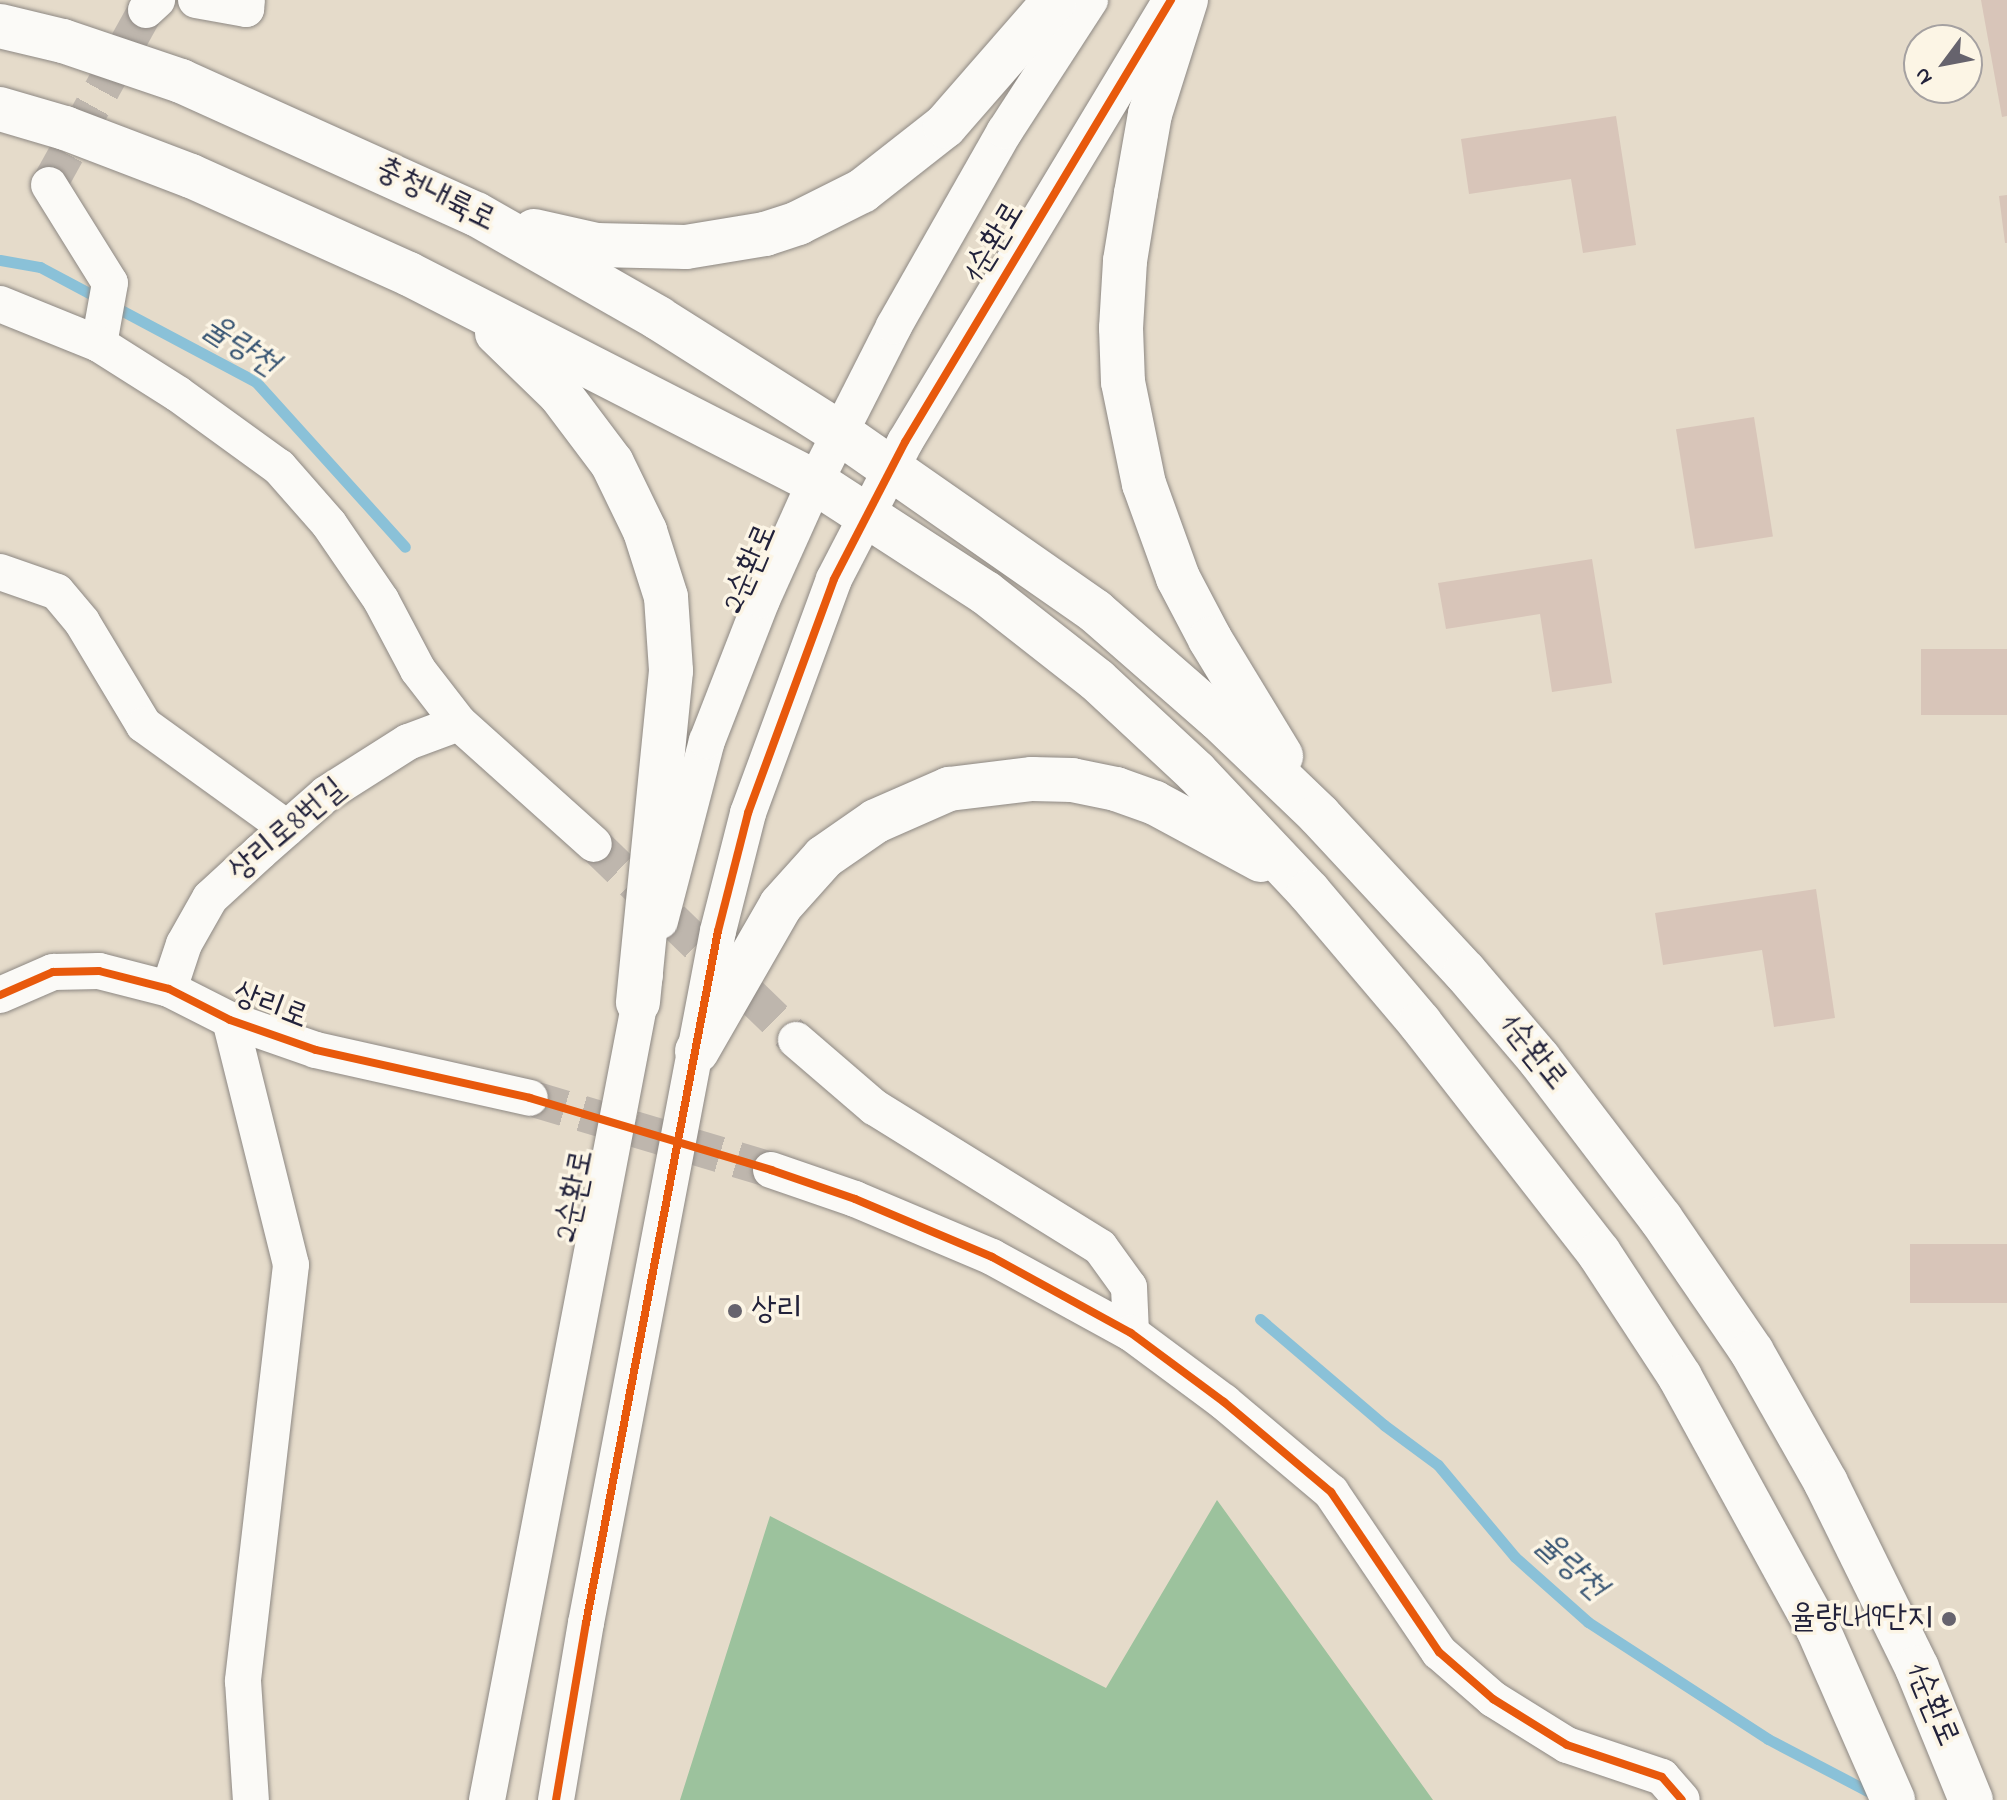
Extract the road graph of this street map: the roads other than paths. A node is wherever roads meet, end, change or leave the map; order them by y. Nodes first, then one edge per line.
1 (196, 0) edge
2 (247, 0) edge
3 (1055, 0) edge
4 (1090, 0) edge
5 (1171, 0) edge
6 (1186, 0) edge
7 (0, 15) edge
8 (0, 26) edge
9 (63, 41) junction
10 (0, 109) edge
11 (49, 185) dead end
12 (476, 214) junction
13 (459, 299) junction
14 (0, 304) edge
15 (99, 344) junction
16 (840, 433) junction
17 (892, 467) junction
18 (815, 482) junction
19 (867, 515) junction
20 (0, 572) edge
21 (459, 723) junction
22 (1319, 815) junction
23 (287, 828) junction
24 (594, 844) tunnel mouth
25 (1309, 892) junction
26 (169, 989) junction
27 (0, 995) edge
28 (638, 1002) junction
29 (230, 1020) junction
30 (796, 1040) tunnel mouth
31 (697, 1051) junction
32 (530, 1098) tunnel mouth
33 (771, 1170) tunnel mouth
34 (1131, 1333) junction
35 (1970, 1797) edge
36 (251, 1800) edge
37 (487, 1800) edge
38 (556, 1800) edge
39 (1682, 1800) edge
40 (1893, 1800) edge

1 - 2 street
3 - 12 main road
4 - 16 street, 1순환로
5 - 17 street, 1순환로
6 - 22 main road
7 - 9 main road
8 - 9 main road, 충청내륙로
9 - 12 main road, 충청내륙로
10 - 13 main road
11 - 15 street
12 - 16 main road, 충청내륙로
13 - 18 main road
13 - 28 main road
14 - 15 street
15 - 21 street
16 - 17 main road, 1순환로
16 - 18 street, 1순환로
17 - 19 street, 1순환로
17 - 22 main road, 1순환로
18 - 19 main road
18 - 28 street, 2순환로
19 - 25 main road
19 - 31 street
20 - 23 street
21 - 23 street, 상리로8번길
21 - 24 street
22 - 35 main road, 1순환로
23 - 26 street, 상리로8번길
25 - 31 main road
25 - 40 main road
26 - 27 street, 상리로
26 - 29 street, 상리로
28 - 37 street, 2순환로
29 - 32 street, 상리로
29 - 36 street
30 - 34 street
31 - 38 street
33 - 34 street
34 - 39 street

